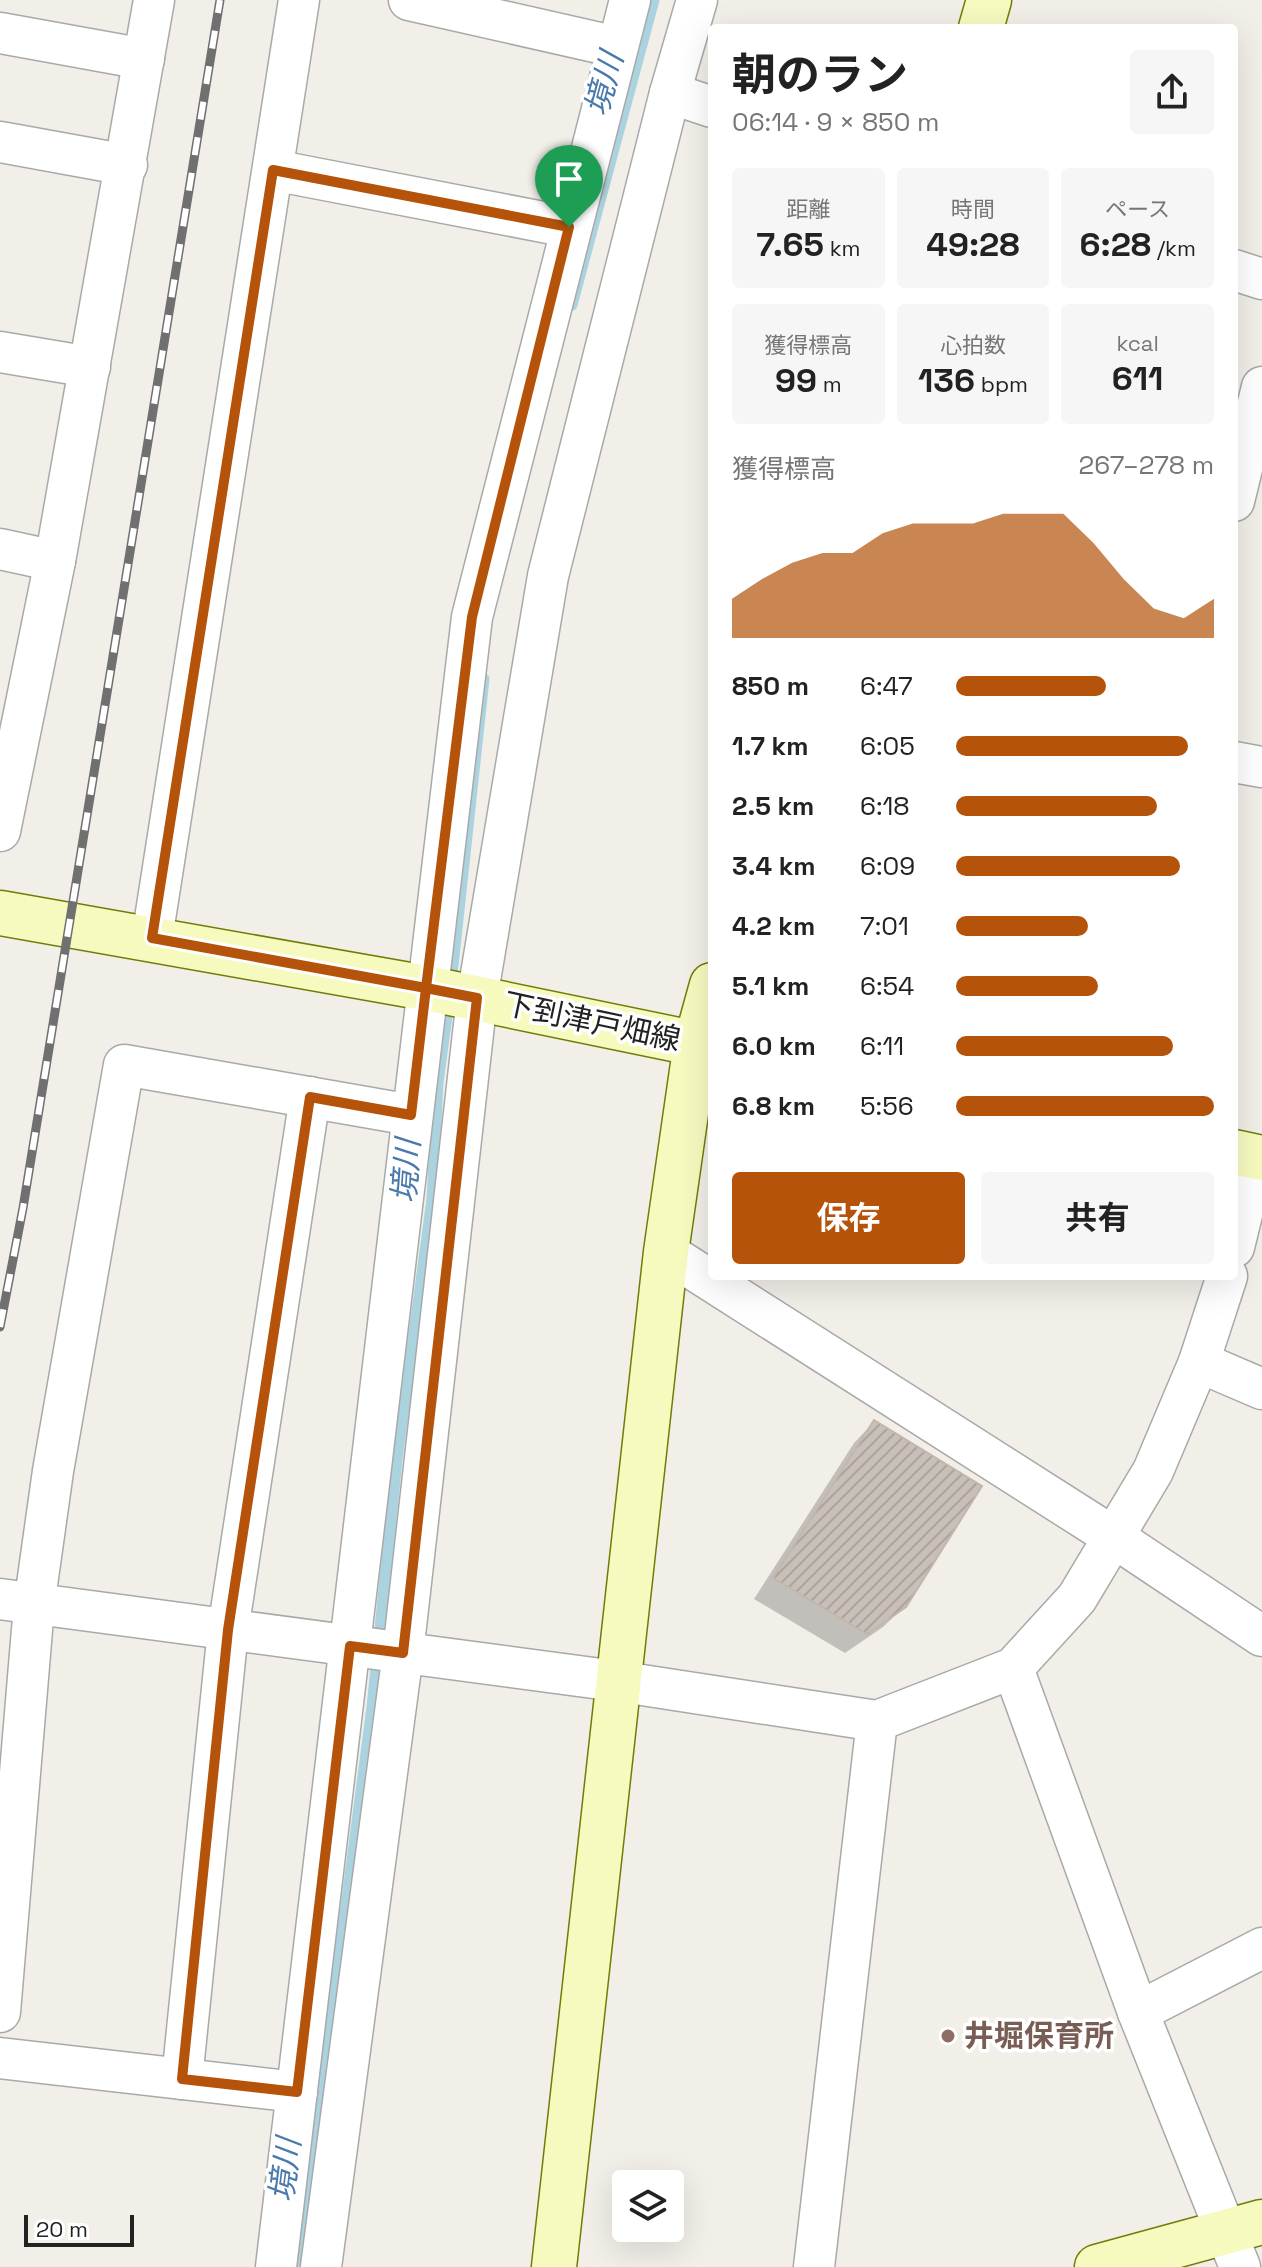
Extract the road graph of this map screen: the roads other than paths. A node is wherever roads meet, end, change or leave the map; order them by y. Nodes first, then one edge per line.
1 (154, 0) edge
2 (299, 0) edge
3 (409, 0) edge
4 (630, 0) edge
5 (697, 0) edge
6 (989, 0) edge
7 (982, 24) edge
8 (0, 33) edge
9 (617, 47) junction
10 (144, 59) junction
11 (670, 93) junction
12 (708, 106) edge
13 (0, 142) edge
14 (127, 165) junction
15 (273, 170) junction
16 (569, 227) junction
17 (1238, 271) edge
18 (1262, 279) edge
19 (0, 352) edge
20 (90, 367) junction
21 (1262, 387) edge
22 (1238, 485) edge
23 (0, 549) edge
24 (55, 561) junction
25 (1238, 763) edge
26 (1262, 767) edge
27 (0, 831) edge
28 (0, 913) edge
29 (152, 938) junction
30 (426, 988) junction
31 (477, 998) junction
32 (708, 1015) edge
33 (704, 1045) edge
34 (310, 1097) junction
35 (411, 1115) junction
36 (1251, 1156) edge
37 (1238, 1226) edge
38 (666, 1252) junction
39 (708, 1279) edge
40 (710, 1280) edge
41 (1226, 1280) edge
42 (1199, 1362) junction
43 (1262, 1389) edge
44 (1115, 1538) junction
45 (17, 1602) edge
46 (228, 1630) junction
47 (1262, 1636) edge
48 (350, 1646) junction
49 (403, 1653) junction
50 (1013, 1668) junction
51 (616, 1681) junction
52 (877, 1721) junction
53 (1262, 1948) edge
54 (0, 2012) edge
55 (1138, 2012) junction
56 (0, 2058) edge
57 (182, 2079) junction
58 (297, 2092) junction
59 (1243, 2240) edge
60 (276, 2267) edge
61 (321, 2267) edge
62 (554, 2267) edge
63 (814, 2267) edge
64 (1097, 2267) edge

1 - 10 street
2 - 15 street
3 - 9 street
4 - 9 street
5 - 11 street
6 - 7 street
8 - 10 street
9 - 16 street
10 - 14 street
11 - 12 street
11 - 31 street
13 - 14 street
14 - 20 street
15 - 16 street
15 - 29 street
16 - 30 street
17 - 18 street
19 - 20 street
20 - 24 street
21 - 22 street
23 - 24 street
24 - 27 street
25 - 26 street
28 - 29 street, 下到津戸畑線
29 - 30 street, 下到津戸畑線
30 - 31 street, 下到津戸畑線
30 - 35 street
31 - 33 street, 下到津戸畑線
31 - 49 street
32 - 33 street
33 - 38 street
34 - 35 street
34 - 45 street
34 - 46 street
35 - 48 street
36 - 37 street
38 - 39 street
38 - 51 street
40 - 44 street
41 - 42 street
42 - 43 street
42 - 44 street
44 - 47 street
44 - 50 street
45 - 46 street
45 - 54 street
46 - 48 street
46 - 57 street
48 - 49 street
48 - 58 street
49 - 51 street
49 - 61 street
50 - 52 street
50 - 55 street
51 - 52 street
51 - 62 street
52 - 63 street
53 - 55 street
55 - 59 street
56 - 57 street
57 - 58 street
58 - 60 street
59 - 64 street

